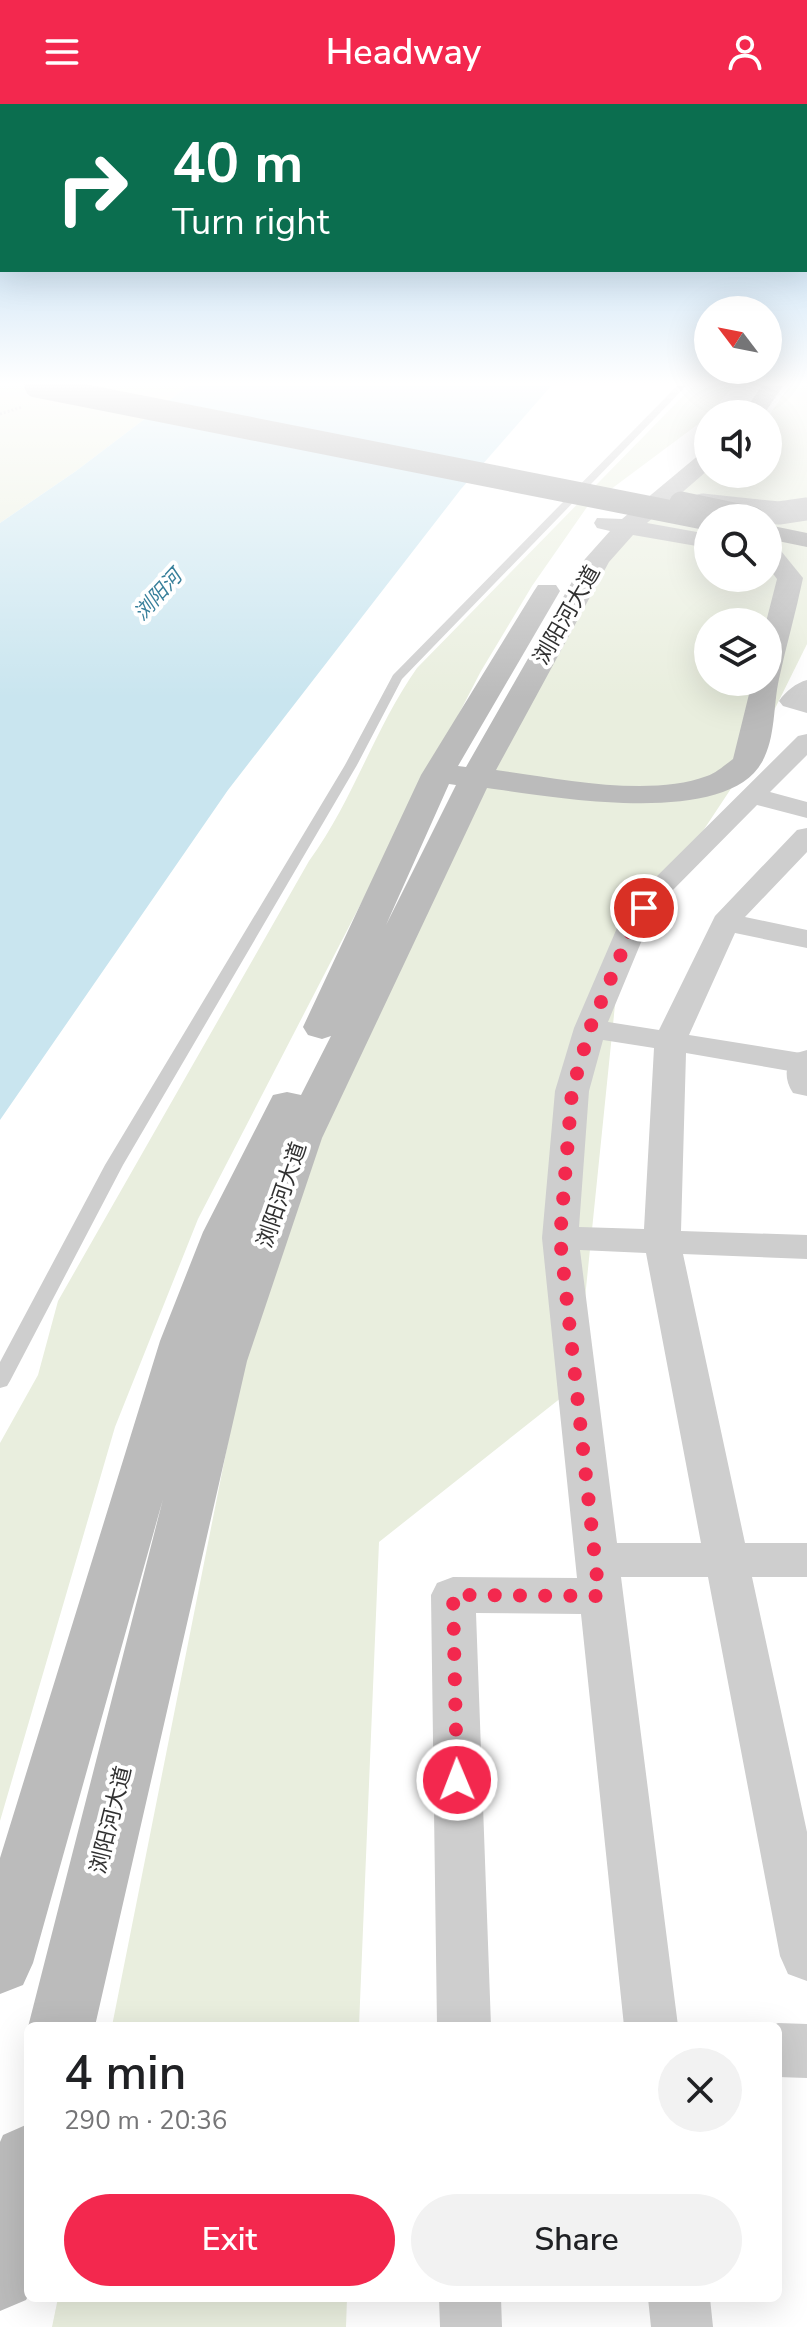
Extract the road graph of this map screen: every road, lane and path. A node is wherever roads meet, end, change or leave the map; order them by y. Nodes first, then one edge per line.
1 (560, 490) edge
2 (580, 490) edge
3 (662, 490) edge
4 (669, 491) junction
5 (709, 504) edge
6 (807, 509) edge
7 (694, 516) edge
8 (807, 517) edge
9 (782, 524) edge
10 (613, 525) junction
11 (807, 529) edge
12 (782, 535) edge
13 (694, 539) edge
14 (807, 540) edge
15 (782, 553) edge
16 (807, 557) edge
17 (782, 568) edge
18 (782, 613) edge
19 (807, 687) edge
20 (763, 696) edge
21 (807, 706) edge
22 (807, 741) edge
23 (457, 775) junction
24 (753, 796) junction
25 (807, 810) edge
26 (807, 836) edge
27 (725, 922) junction
28 (807, 939) edge
29 (590, 1028) junction
30 (670, 1041) junction
31 (807, 1063) edge
32 (807, 1084) edge
33 (560, 1238) junction
34 (662, 1241) junction
35 (807, 1247) edge
36 (0, 1381) edge
37 (729, 1560) junction
38 (807, 1560) edge
39 (597, 1578) junction
40 (807, 1956) edge
41 (0, 1963) edge
42 (62, 2022) edge
43 (464, 2022) edge
44 (651, 2022) edge
45 (782, 2050) edge
46 (807, 2051) edge
47 (24, 2176) edge
48 (0, 2274) edge
49 (470, 2302) edge
50 (679, 2302) edge
51 (471, 2327) edge
52 (682, 2327) edge

1 - 7 highway, bridge
2 - 36 lane
3 - 4 highway
4 - 5 highway, bridge
4 - 6 main road, bridge
4 - 8 main road
4 - 10 main road, 浏阳河大道
9 - 11 highway
10 - 13 main road
10 - 23 main road, 浏阳河大道
12 - 14 highway
15 - 16 main road
17 - 18 main road
19 - 21 street
20 - 23 main road
22 - 24 street
23 - 41 main road, 浏阳河大道
23 - 42 main road, 浏阳河大道
24 - 25 street
24 - 29 street
26 - 27 street
27 - 28 street
27 - 30 street
29 - 30 street
29 - 33 street
30 - 31 street
30 - 34 street
31 - 32 street
33 - 34 street
33 - 39 street
34 - 35 street
34 - 37 street
37 - 38 street
37 - 39 street
37 - 40 street
39 - 43 street
39 - 44 street
45 - 46 street
47 - 48 main road
49 - 51 street
50 - 52 street

